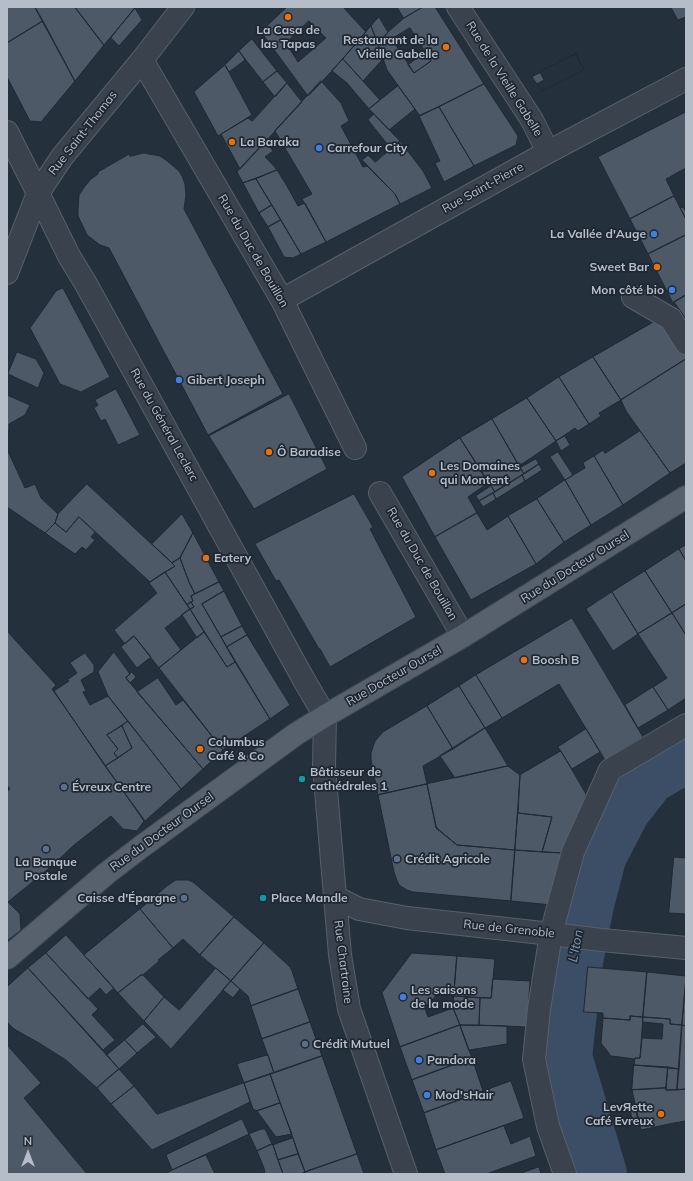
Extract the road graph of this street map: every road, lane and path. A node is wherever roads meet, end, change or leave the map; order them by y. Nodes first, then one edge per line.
1 (183, 7) edge
2 (458, 7) edge
3 (142, 60) junction
4 (686, 78) edge
5 (7, 132) edge
6 (548, 152) junction
7 (38, 193) junction
8 (7, 273) edge
9 (633, 297) dead end
10 (282, 300) junction
11 (686, 343) edge
12 (355, 448) dead end
13 (380, 493) dead end
14 (686, 497) edge
15 (463, 636) junction
16 (325, 716) junction
17 (686, 725) edge
18 (336, 897) junction
19 (551, 934) junction
20 (686, 948) edge
21 (7, 958) edge
22 (406, 1174) edge
23 (566, 1174) edge

1 - 3 street, Rue Saint-Thomas
2 - 6 street, Rue de la Vieille Gabelle
3 - 7 street, Rue Saint-Thomas
3 - 10 street, Rue du Duc de Bouillon
4 - 6 street, Rue Saint-Pierre
5 - 7 street, Rue du Général Leclerc
6 - 10 street, Rue Saint-Pierre
7 - 8 street, Rue Saint-Thomas
7 - 16 street, Rue du Général Leclerc
9 - 11 street
10 - 12 street, Rue du Duc de Bouillon
13 - 15 street, Rue du Duc de Bouillon
14 - 15 main road, Rue du Docteur Oursel
15 - 16 main road, Rue Docteur Oursel
16 - 18 street, Rue Chartraine
16 - 21 main road, Rue du Docteur Oursel
17 - 19 street
18 - 19 street, Rue de Grenoble
18 - 22 street, Rue Chartraine
19 - 20 street, Rue de Grenoble
19 - 23 street

